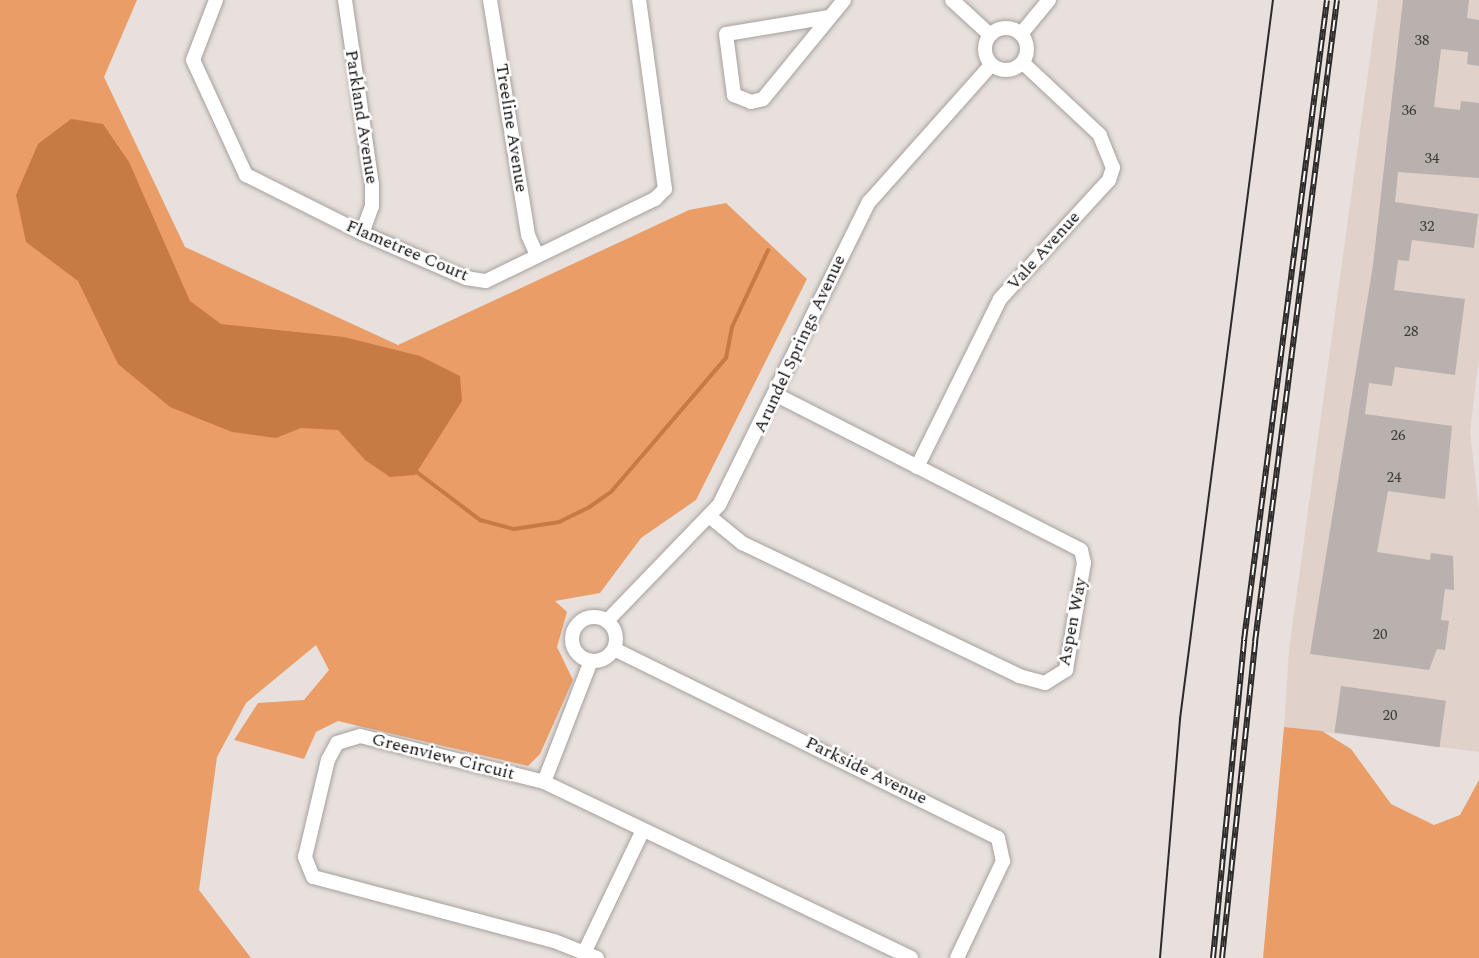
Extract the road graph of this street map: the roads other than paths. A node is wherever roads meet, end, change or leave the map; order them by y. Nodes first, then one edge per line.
1 (216, 0) edge
2 (345, 0) edge
3 (490, 0) edge
4 (639, 0) edge
5 (843, 0) edge
6 (952, 0) edge
7 (1049, 0) edge
8 (829, 17) junction
9 (1021, 34) junction
10 (990, 35) junction
11 (1023, 63) junction
12 (991, 65) junction
13 (362, 233) junction
14 (537, 255) junction
15 (777, 395) junction
16 (917, 467) junction
17 (709, 516) junction
18 (607, 621) junction
19 (614, 649) junction
20 (591, 661) junction
21 (544, 782) junction
22 (643, 830) junction
23 (591, 955) edge
24 (911, 958) edge
25 (957, 958) edge

1 - 13 street, Flametree Court
2 - 13 street, Parkland Avenue
3 - 14 street, Treeline Avenue
4 - 14 street, Flametree Court
5 - 8 street
6 - 10 street
7 - 9 street
8 - 8 street
9 - 10 street
9 - 11 street
10 - 12 street
11 - 12 street
11 - 16 street, Vale Avenue
12 - 15 street, Arundel Springs Avenue
13 - 14 street, Flametree Court
15 - 16 street, Aspen Way
15 - 17 street, Arundel Springs Avenue
16 - 17 street, Aspen Way
17 - 18 street, Arundel Springs Avenue
18 - 19 street
18 - 20 street
19 - 20 street
19 - 25 street, Parkside Avenue
20 - 21 street
21 - 22 street, Greenview Circuit
21 - 23 street, Greenview Circuit
22 - 23 street
22 - 24 street, Greenview Circuit

